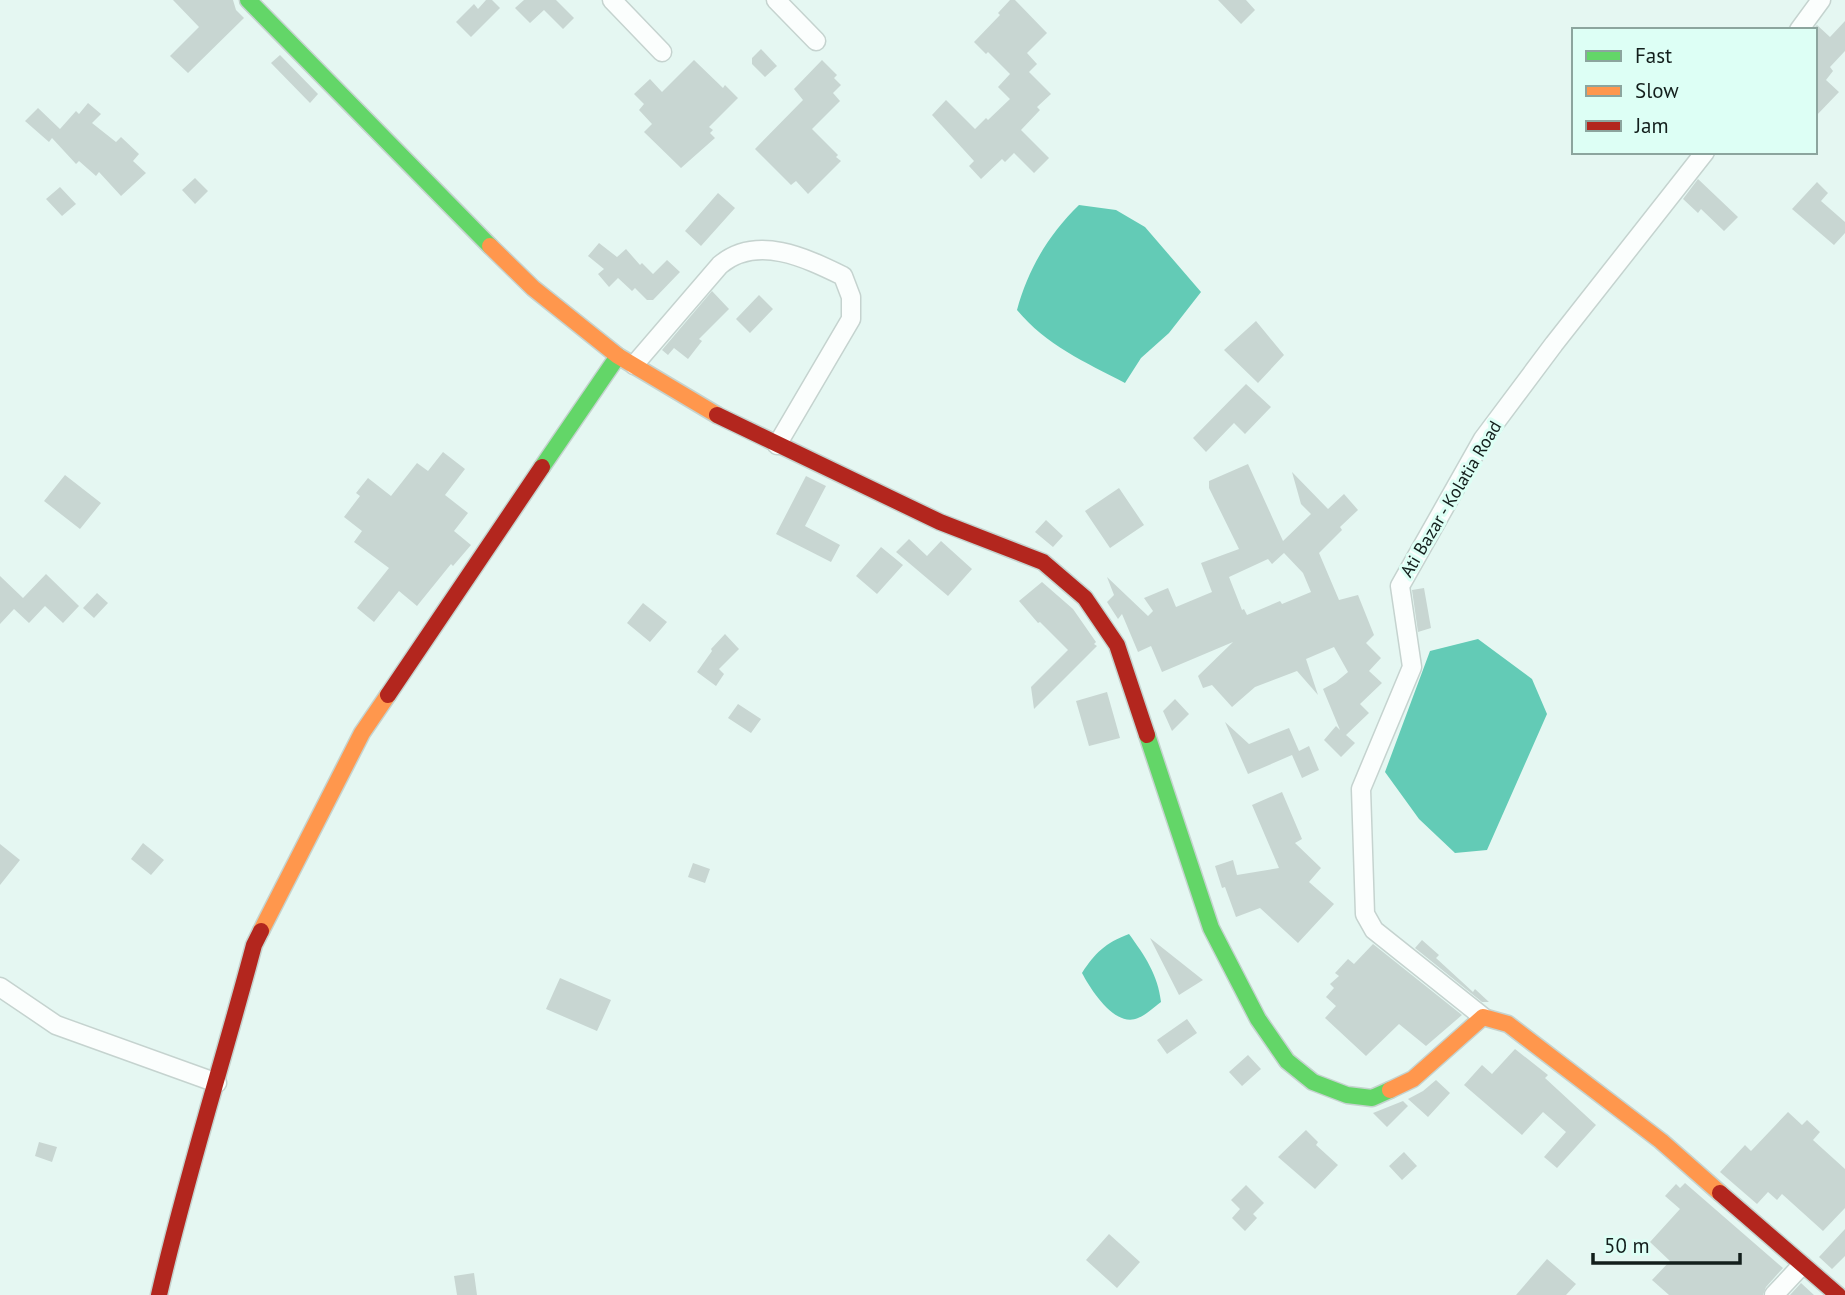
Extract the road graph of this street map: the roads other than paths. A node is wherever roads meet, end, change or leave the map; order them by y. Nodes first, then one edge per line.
1 (247, 0) edge
2 (612, 0) edge
3 (776, 0) edge
4 (1821, 0) edge
5 (1800, 28) edge
6 (816, 41) dead end
7 (662, 52) dead end
8 (1703, 154) edge
9 (626, 361) junction
10 (777, 445) junction
11 (0, 986) edge
12 (1483, 1017) junction
13 (218, 1083) junction
14 (1802, 1265) junction
15 (1839, 1289) edge
16 (159, 1295) edge
17 (1774, 1295) edge

1 - 9 main road
2 - 7 street
3 - 6 street
4 - 5 street
8 - 12 street, Ati Bazar - Kolatia Road
9 - 10 main road
9 - 10 street
9 - 13 main road
10 - 12 main road
11 - 13 street
12 - 14 main road
13 - 16 main road
14 - 15 main road
14 - 17 street

